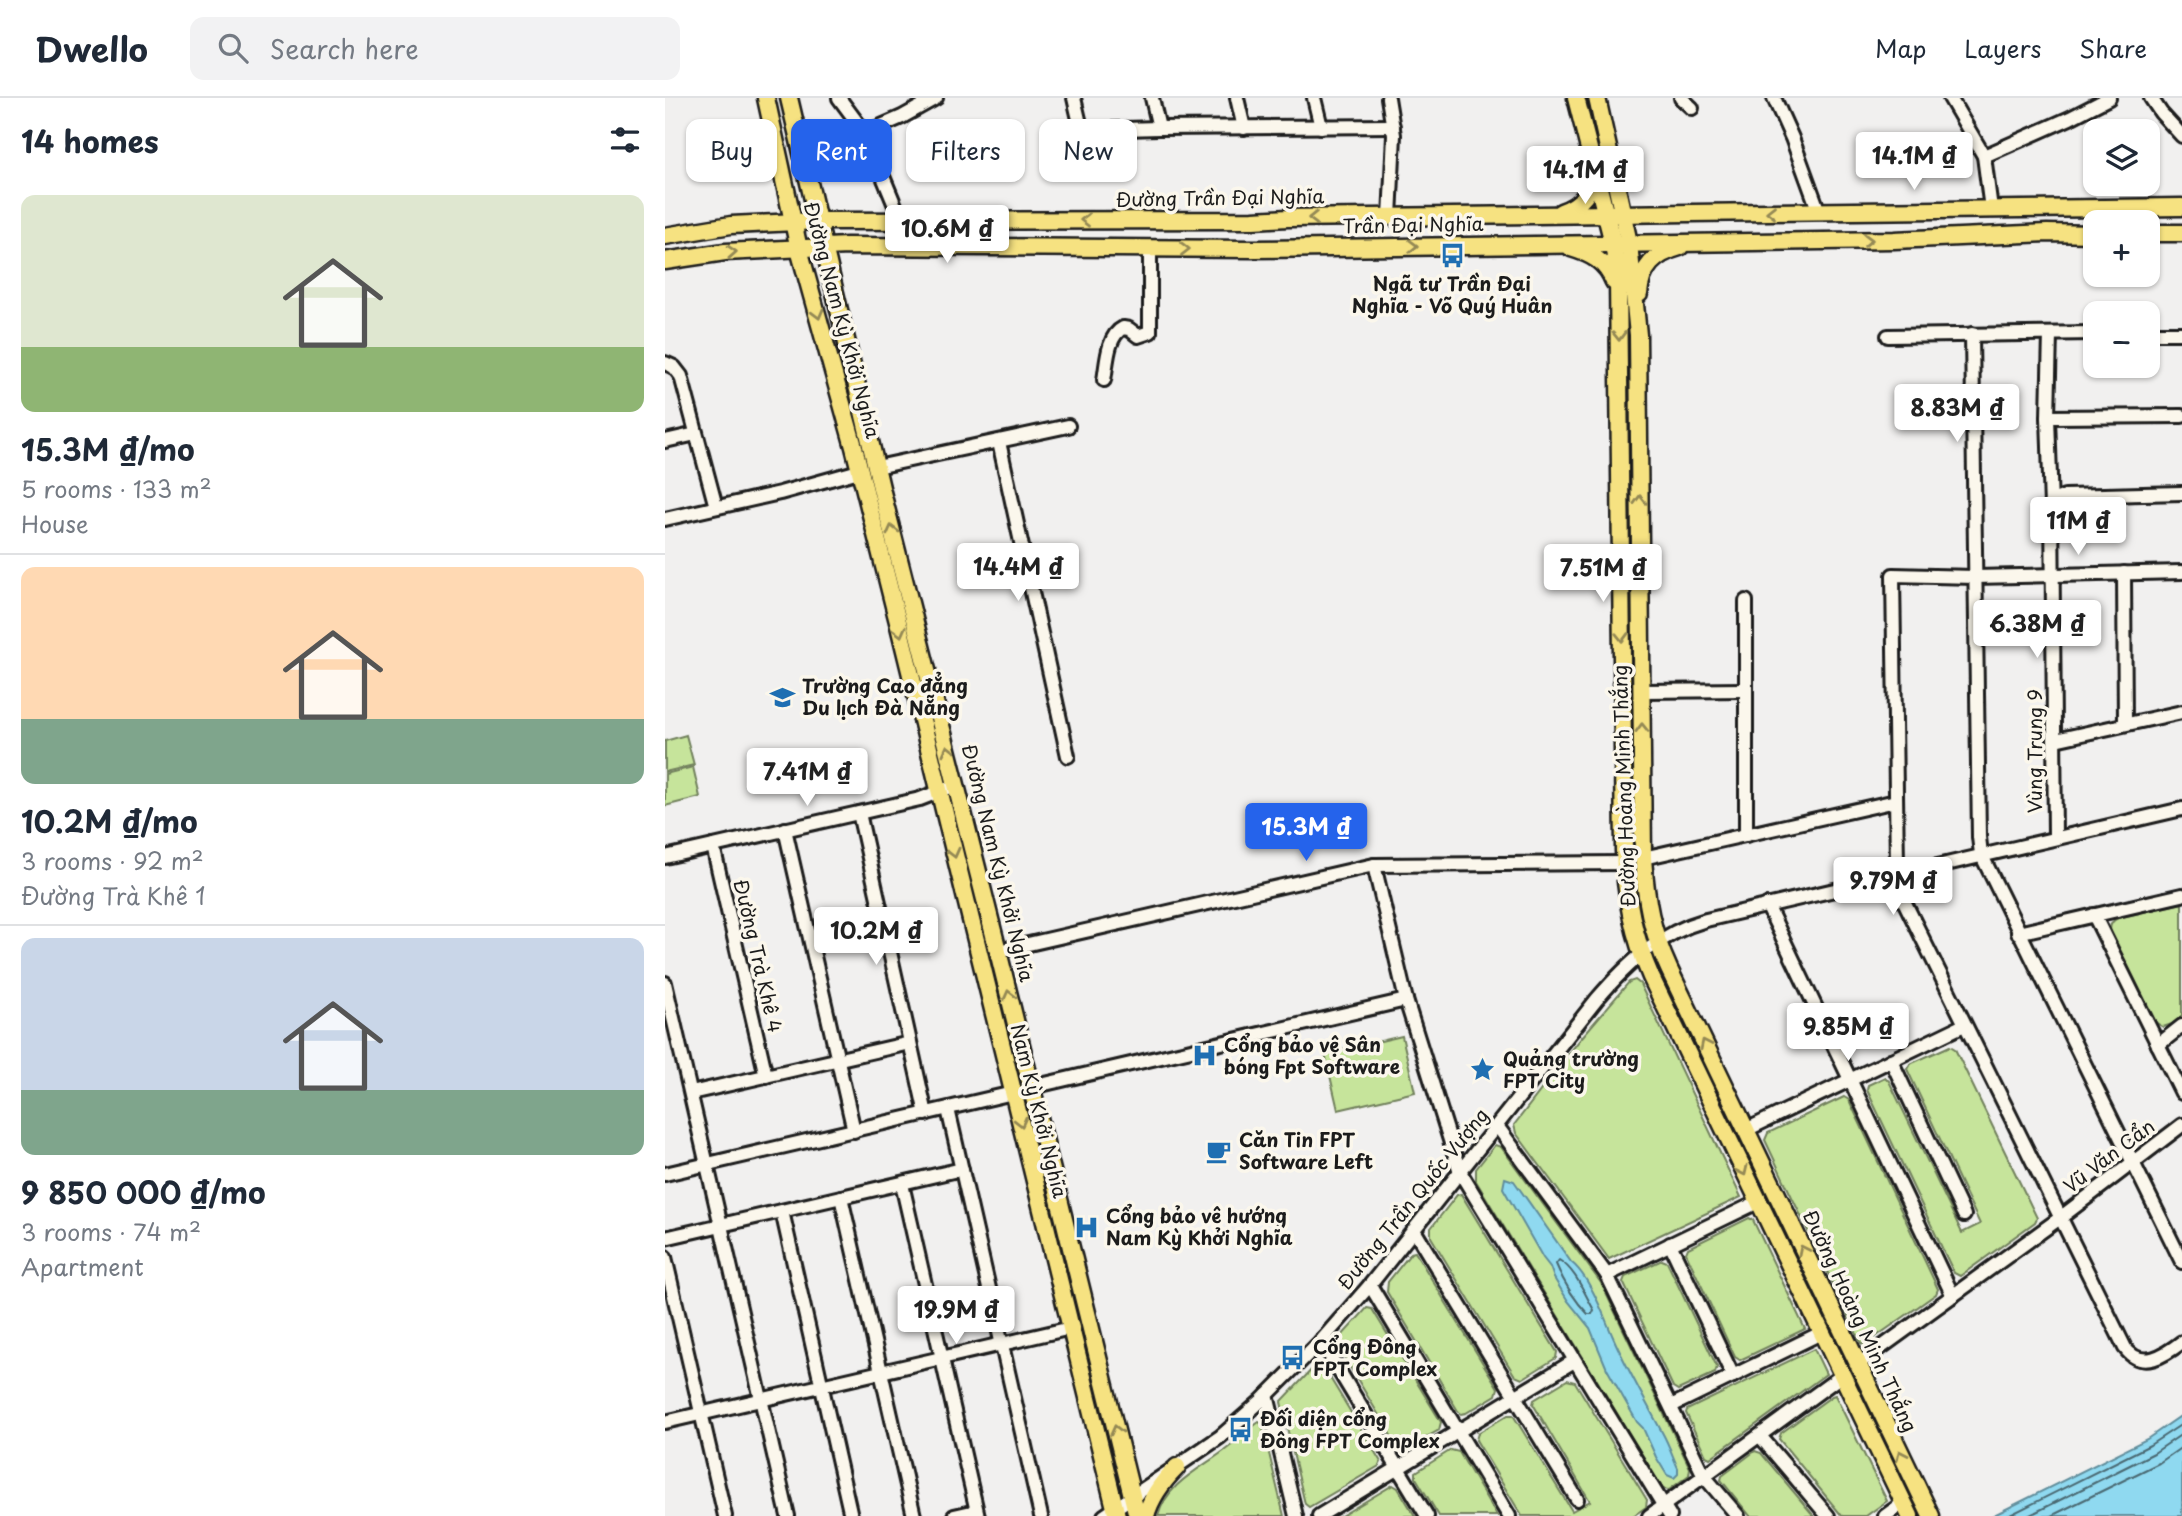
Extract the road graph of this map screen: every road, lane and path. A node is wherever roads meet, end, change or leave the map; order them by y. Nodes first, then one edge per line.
1 (766, 98) edge
2 (789, 98) edge
3 (839, 98) edge
4 (936, 98) edge
5 (1074, 98) edge
6 (1152, 98) edge
7 (1237, 98) edge
8 (1314, 98) edge
9 (1388, 98) edge
10 (1576, 98) edge
11 (1597, 98) edge
12 (1681, 98) edge
13 (1774, 98) edge
14 (1950, 98) edge
15 (2076, 98) edge
16 (2109, 98) edge
17 (2151, 98) edge
18 (1692, 108) dead end
19 (2083, 111) junction
20 (854, 119) edge
21 (892, 122) edge
22 (1393, 126) junction
23 (1321, 127) junction
24 (1159, 128) junction
25 (1244, 128) junction
26 (2182, 136) edge
27 (1984, 156) junction
28 (1592, 160) junction
29 (885, 182) edge
30 (2182, 207) edge
31 (1991, 209) junction
32 (2047, 210) junction
33 (1819, 212) junction
34 (1614, 214) junction
35 (1552, 215) junction
36 (1390, 217) junction
37 (818, 220) junction
38 (901, 220) junction
39 (1253, 220) junction
40 (794, 221) junction
41 (2047, 233) junction
42 (2160, 233) edge
43 (2182, 233) edge
44 (2083, 234) edge
45 (665, 236) edge
46 (1703, 242) junction
47 (1621, 243) junction
48 (1559, 244) junction
49 (824, 248) junction
50 (1150, 248) junction
51 (799, 249) junction
52 (1254, 249) junction
53 (665, 261) edge
54 (1618, 299) junction
55 (2083, 333) edge
56 (2160, 333) edge
57 (2182, 333) edge
58 (1972, 334) junction
59 (2050, 334) junction
60 (1638, 335) junction
61 (1888, 336) dead end
62 (665, 363) edge
63 (1104, 380) dead end
64 (2182, 416) edge
65 (2048, 417) junction
66 (1068, 426) dead end
67 (696, 434) junction
68 (665, 441) edge
69 (999, 442) junction
70 (877, 467) junction
71 (859, 471) junction
72 (2182, 493) edge
73 (716, 507) junction
74 (2051, 507) junction
75 (665, 519) edge
76 (2182, 572) edge
77 (2124, 573) junction
78 (2052, 574) junction
79 (1975, 577) junction
80 (1746, 601) dead end
81 (1746, 690) junction
82 (1623, 691) junction
83 (1642, 691) junction
84 (2182, 712) edge
85 (2125, 724) junction
86 (2055, 740) junction
87 (1068, 756) dead end
88 (957, 786) junction
89 (938, 792) junction
90 (1896, 801) junction
91 (2182, 809) edge
92 (859, 813) junction
93 (785, 830) junction
94 (1746, 835) junction
95 (2055, 837) junction
96 (713, 846) junction
97 (1981, 854) junction
98 (665, 857) edge
99 (1643, 858) junction
100 (1624, 863) junction
101 (1374, 865) junction
102 (1898, 875) junction
103 (2182, 895) edge
104 (1767, 905) junction
105 (2094, 915) junction
106 (2018, 933) junction
107 (1656, 942) junction
108 (998, 951) junction
109 (1641, 954) junction
110 (665, 983) edge
111 (1406, 1000) junction
112 (1964, 1025) junction
113 (2182, 1027) edge
114 (910, 1043) junction
115 (2158, 1045) junction
116 (838, 1059) junction
117 (1891, 1060) junction
118 (766, 1076) junction
119 (1850, 1080) junction
120 (1032, 1087) junction
121 (691, 1093) junction
122 (1013, 1093) junction
123 (2182, 1093) edge
124 (948, 1109) junction
125 (926, 1114) junction
126 (2182, 1125) edge
127 (1497, 1126) junction
128 (1746, 1130) junction
129 (854, 1131) junction
130 (1728, 1139) junction
131 (2132, 1163) junction
132 (707, 1164) junction
133 (962, 1169) junction
134 (1460, 1172) junction
135 (665, 1174) edge
136 (902, 1184) junction
137 (842, 1197) junction
138 (1758, 1202) junction
139 (782, 1211) junction
140 (1965, 1215) dead end
141 (2060, 1218) junction
142 (721, 1224) junction
143 (1414, 1230) junction
144 (2182, 1230) edge
145 (665, 1238) edge
146 (2170, 1239) junction
147 (1670, 1244) junction
148 (665, 1257) edge
149 (2182, 1262) edge
150 (1607, 1275) junction
151 (1370, 1286) junction
152 (1953, 1296) junction
153 (1071, 1328) junction
154 (1821, 1333) junction
155 (1321, 1341) junction
156 (2182, 1342) edge
157 (1002, 1345) junction
158 (942, 1358) junction
159 (1574, 1361) junction
160 (1857, 1365) junction
161 (881, 1372) junction
162 (1733, 1376) junction
163 (1842, 1376) junction
164 (822, 1386) junction
165 (1267, 1395) junction
166 (1515, 1397) junction
167 (762, 1400) junction
168 (1671, 1405) junction
169 (701, 1414) junction
170 (665, 1422) edge
171 (1458, 1432) junction
172 (1760, 1436) junction
173 (1177, 1467) junction
174 (1398, 1468) junction
175 (1704, 1476) junction
176 (1132, 1496) junction
177 (1577, 1499) dead end
178 (1907, 1510) edge
179 (1666, 1511) edge
180 (977, 1513) edge
181 (1112, 1514) edge
182 (725, 1516) edge
183 (788, 1516) edge
184 (851, 1516) edge
185 (914, 1516) edge
186 (954, 1516) edge
187 (1041, 1516) edge
188 (1137, 1516) edge
189 (1146, 1516) edge
190 (1296, 1516) edge
191 (1319, 1516) edge
192 (1427, 1516) edge
193 (1509, 1516) edge
194 (1649, 1516) edge
195 (1738, 1516) edge
196 (1828, 1516) edge
197 (1885, 1516) edge
198 (1931, 1516) edge

1 - 40 main road, Đường Nam Kỳ Khởi Nghĩa
2 - 37 main road, Đường Nam Kỳ Khởi Nghĩa
3 - 20 street
4 - 21 street
5 - 24 street
6 - 24 street
7 - 25 street
8 - 23 street
9 - 22 street
10 - 28 main road
11 - 34 main road
12 - 18 street
13 - 33 street
14 - 27 street
15 - 19 street
16 - 19 street
17 - 26 street
19 - 27 street
22 - 23 street
22 - 36 street
23 - 25 street
24 - 25 street
27 - 31 street
28 - 34 main road
28 - 35 main road
29 - 38 street
30 - 32 main road
31 - 32 main road
31 - 33 main road
32 - 41 main road
33 -> 34 main road, Đường Trần Đại Nghĩa
34 - 35 main road, Đường Trần Đại Nghĩa
34 - 47 main road
35 - 36 main road, Đường Trần Đại Nghĩa
36 -> 39 main road, Đường Trần Đại Nghĩa
37 - 38 main road, Đường Trần Đại Nghĩa
37 - 40 main road, Đường Trần Đại Nghĩa
37 - 49 main road, Đường Nam Kỳ Khởi Nghĩa
39 -> 38 main road, Đường Trần Đại Nghĩa
39 - 52 main road
40 - 45 main road, Đường Trần Đại Nghĩa
40 - 51 main road, Đường Nam Kỳ Khởi Nghĩa
41 - 44 main road, Trần Đại Nghĩa
46 -> 41 main road, Trần Đại Nghĩa
42 - 43 main road
46 - 47 main road, Trần Đại Nghĩa
46 - 60 main road
47 - 48 main road, Trần Đại Nghĩa
47 - 54 main road, Đường Hoàng Minh Thắng
47 - 60 main road, Đường Hoàng Minh Thắng
52 -> 48 main road, Trần Đại Nghĩa
48 - 54 main road
49 - 50 main road, Trần Đại Nghĩa
49 - 51 main road
49 - 70 main road, Đường Nam Kỳ Khởi Nghĩa
50 -> 52 main road, Trần Đại Nghĩa
50 - 63 street
53 -> 51 main road
51 -> 71 main road, Đường Nam Kỳ Khởi Nghĩa
54 -> 82 main road, Đường Hoàng Minh Thắng
55 - 59 street
56 - 57 street
58 - 59 street
58 - 61 street
58 - 79 street
59 - 65 street, Vùng Trung 9
83 -> 60 main road, Đường Hoàng Minh Thắng
62 - 67 street
64 - 65 street
65 - 74 street, Vùng Trung 9
66 - 69 street
67 - 68 street
67 - 73 street
69 - 70 street
69 - 87 street
70 - 71 main road
88 -> 70 main road, Đường Nam Kỳ Khởi Nghĩa
71 - 73 street
71 -> 89 main road, Nam Kỳ Khởi Nghĩa
72 - 74 street
73 - 75 street
74 - 78 street, Vùng Trung 9
76 - 77 street
77 - 78 street
77 - 85 street
78 - 79 street
78 - 86 street, Vùng Trung 9
79 - 90 street
79 - 97 street
80 - 81 street
81 - 83 street
81 - 94 street
82 - 83 main road
82 - 100 main road, Đường Hoàng Minh Thắng
99 -> 83 main road, Đường Hoàng Minh Thắng
84 - 85 street
85 - 86 street
86 - 95 street, Vùng Trung 9
88 - 89 street
88 - 108 main road, Đường Nam Kỳ Khởi Nghĩa
89 - 92 street
89 -> 122 main road, Nam Kỳ Khởi Nghĩa
90 - 94 street
90 - 102 street
91 - 95 street, Đường Trần Quốc Vượng
92 - 93 street
92 - 114 street
93 - 96 street
93 - 116 street
94 - 99 street
95 - 97 street, Đường Trần Quốc Vượng
96 - 98 street
96 - 118 street, Đường Trà Khê 4
97 - 102 street, Đường Trần Quốc Vượng
97 - 106 street
99 - 107 main road, Đường Hoàng Minh Thắng
100 - 101 street
100 - 109 main road, Đường Hoàng Minh Thắng
101 - 108 street
101 - 111 street
102 - 104 street, Đường Trần Quốc Vượng
102 - 112 street
103 - 105 street
104 - 107 street, Đường Trần Quốc Vượng
104 - 119 street
105 - 106 street
105 - 115 street
106 - 131 street
107 - 109 street, Đường Trần Quốc Vượng
128 -> 107 main road, Đường Hoàng Minh Thắng
120 -> 108 main road, Đường Nam Kỳ Khởi Nghĩa
109 - 127 street, Đường Trần Quốc Vượng
109 - 130 main road, Đường Hoàng Minh Thắng
110 - 121 street
111 - 120 street
111 - 134 street
112 - 117 street
112 - 141 street
113 - 115 street
114 - 116 street
114 - 125 street
115 - 123 street
116 - 118 street
116 - 129 street
117 - 119 street
117 - 140 street
118 - 121 street
119 - 128 street
119 - 152 street
176 -> 120 main road, Đường Nam Kỳ Khởi Nghĩa
121 - 132 street
122 - 124 street
122 -> 153 main road, Nam Kỳ Khởi Nghĩa
124 - 125 street
124 - 133 street
125 - 129 street
126 - 131 street, Vũ Văn Cẩn
127 - 134 street, Đường Trần Quốc Vượng
127 - 150 street
128 - 130 main road
160 -> 128 main road, Đường Hoàng Minh Thắng
129 - 132 street
130 -> 138 main road, Đường Hoàng Minh Thắng
131 - 141 street, Vũ Văn Cẩn
131 - 146 street
132 - 135 street
132 - 142 street
133 - 136 street
133 - 157 street
134 - 143 street, Đường Trần Quốc Vượng
134 - 159 street
136 - 137 street
136 - 158 street
137 - 139 street
137 - 161 street
138 - 147 street
138 - 154 main road, Đường Hoàng Minh Thắng
139 - 142 street
139 - 164 street
141 - 152 street, Vũ Văn Cẩn
141 - 156 street
142 - 145 street
142 - 167 street
143 - 151 street, Đường Trần Quốc Vượng
143 - 166 street
144 - 146 street
146 - 149 street
147 - 150 street
147 - 162 street
148 - 169 street
150 - 168 street
151 - 155 street, Đường Trần Quốc Vượng
151 - 171 street
152 - 160 street, Vũ Văn Cẩn
153 - 157 street
153 - 181 main road, Nam Kỳ Khởi Nghĩa
154 - 162 street
154 - 163 main road, Đường Hoàng Minh Thắng
155 - 165 street, Đường Trần Quốc Vượng
155 - 174 street
157 - 158 street
157 - 187 street
158 - 161 street
158 - 180 street
159 - 166 street
159 - 179 street
160 - 163 main road
198 -> 160 main road, Đường Hoàng Minh Thắng
161 - 164 street
161 - 185 street
162 - 168 street
163 - 172 street
163 - 178 main road, Đường Hoàng Minh Thắng
164 - 167 street
164 - 184 street
165 - 173 street, Đường Trần Quốc Vượng
165 - 190 street
166 - 171 street
166 - 177 street
167 - 169 street
167 - 183 street
168 - 175 street
169 - 170 street
169 - 182 street
171 - 174 street
171 - 193 street
172 - 175 street
172 - 196 street
173 - 176 street, Đường Trần Quốc Vượng
173 - 189 main road
174 - 191 street
174 - 192 street
175 - 179 street
175 - 195 street
176 - 181 street, Đường Trần Quốc Vượng
176 - 188 main road, Đường Nam Kỳ Khởi Nghĩa
178 - 197 street
179 - 194 street
180 - 186 street

